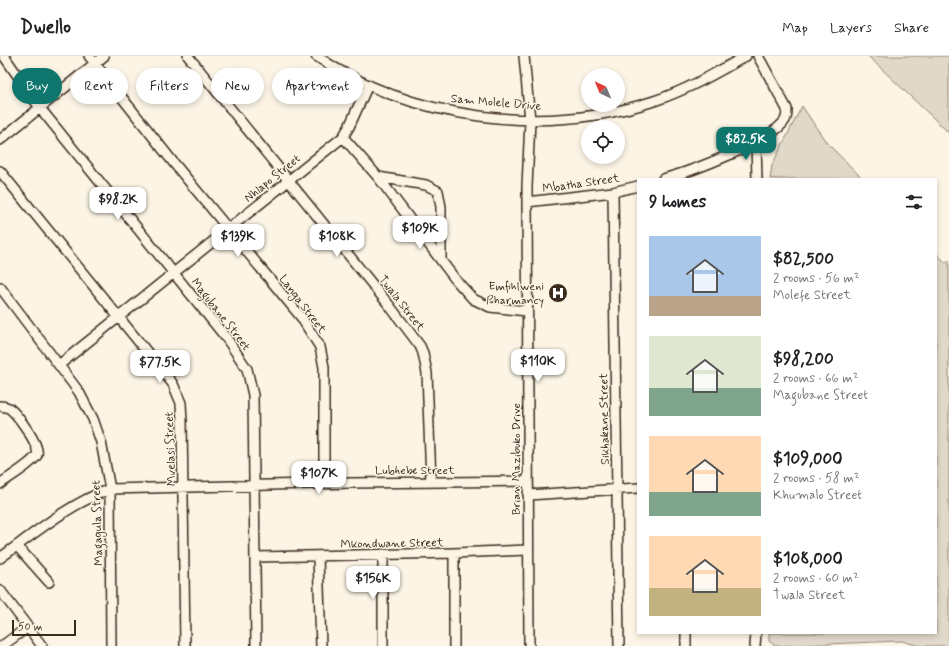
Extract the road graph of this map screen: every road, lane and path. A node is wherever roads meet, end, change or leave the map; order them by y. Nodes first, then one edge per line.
1 (4, 56) edge
2 (89, 56) edge
3 (104, 56) edge
4 (188, 56) edge
5 (316, 56) edge
6 (524, 56) edge
7 (746, 56) edge
8 (758, 56) edge
9 (95, 64) junction
10 (368, 85) junction
11 (40, 108) junction
12 (530, 120) junction
13 (343, 137) junction
14 (0, 140) edge
15 (756, 142) junction
16 (0, 171) edge
17 (378, 177) junction
18 (681, 177) edge
19 (756, 178) edge
20 (287, 181) junction
21 (637, 186) edge
22 (613, 192) junction
23 (527, 202) junction
24 (228, 229) junction
25 (441, 260) junction
26 (174, 273) junction
27 (0, 287) edge
28 (528, 311) junction
29 (119, 316) junction
30 (59, 365) junction
31 (0, 406) edge
32 (528, 481) junction
33 (431, 482) junction
34 (0, 484) edge
35 (324, 484) junction
36 (254, 486) junction
37 (183, 488) junction
38 (617, 488) junction
39 (637, 488) edge
40 (110, 489) junction
41 (528, 495) junction
42 (17, 546) junction
43 (528, 550) junction
44 (454, 553) junction
45 (383, 554) junction
46 (256, 557) junction
47 (318, 557) junction
48 (0, 558) edge
49 (49, 582) dead end
50 (0, 590) edge
51 (28, 627) junction
52 (686, 634) edge
53 (756, 634) edge
54 (2, 646) edge
55 (42, 646) edge
56 (111, 646) edge
57 (185, 646) edge
58 (256, 646) edge
59 (321, 646) edge
60 (383, 646) edge
61 (454, 646) edge
62 (529, 646) edge
63 (619, 646) edge
64 (686, 646) edge
65 (755, 646) edge

1 - 11 street, Magubane Street
2 - 9 street, Langa Street
3 - 9 street
4 - 20 street, Twala Street
5 - 10 street, Sam Molele Drive
6 - 12 street, Brian Mazibuko Drive
7 - 12 street, Sam Molele Drive
8 - 15 street
9 - 11 street
9 - 24 street, Langa Street
10 - 12 street, Sam Molele Drive
10 - 13 street, Nhlapo Street
11 - 14 street
11 - 26 street, Magubane Street
12 - 23 street, Brian Mazibuko Drive
13 - 17 street
13 - 20 street, Nhlapo Street
15 - 18 street
15 - 19 street
16 - 29 street, Mvelasi Street
17 - 25 street
17 - 25 street
20 - 24 street, Nhlapo Street
20 - 33 street, Twala Street
21 - 22 street, Mbatha Street
22 - 23 street, Mbatha Street
22 - 38 street, Sikhakane Street
23 - 28 street, Brian Mazibuko Drive
24 - 26 street, Nhlapo Street
24 - 35 street, Langa Street
25 - 28 street
26 - 29 street, Nhlapo Street
26 - 36 street, Magubane Street
27 - 30 street, Magagula Street
28 - 32 street, Brian Mazibuko Drive
29 - 30 street, Nhlapo Street
29 - 37 street, Mvelasi Street
30 - 40 street, Magagula Street
31 - 34 street
32 - 33 street, Lubhebe Street
32 - 41 street, Brian Mazibuko Drive
33 - 35 street, Lubhebe Street
35 - 36 street, Lubhebe Street
36 - 37 street, Lubhebe Street
36 - 46 street, Magubane Street
37 - 40 street, Lubhebe Street
37 - 57 street, Mvelasi Street
38 - 39 street
38 - 41 street
38 - 63 street, Sikhakane Street
40 - 42 street
40 - 56 street, Magagula Street
41 - 43 street, Brian Mazibuko Drive
42 - 48 street
42 - 49 street
43 - 44 street, Mkondwane Street
43 - 62 street, Brian Mazibuko Drive
44 - 45 street, Mkondwane Street
44 - 61 street
45 - 47 street, Mkondwane Street
45 - 60 street
46 - 47 street, Mkondwane Street
46 - 58 street, Magubane Street
47 - 59 street
50 - 51 street
51 - 54 street
51 - 55 street
52 - 64 street
53 - 65 street

